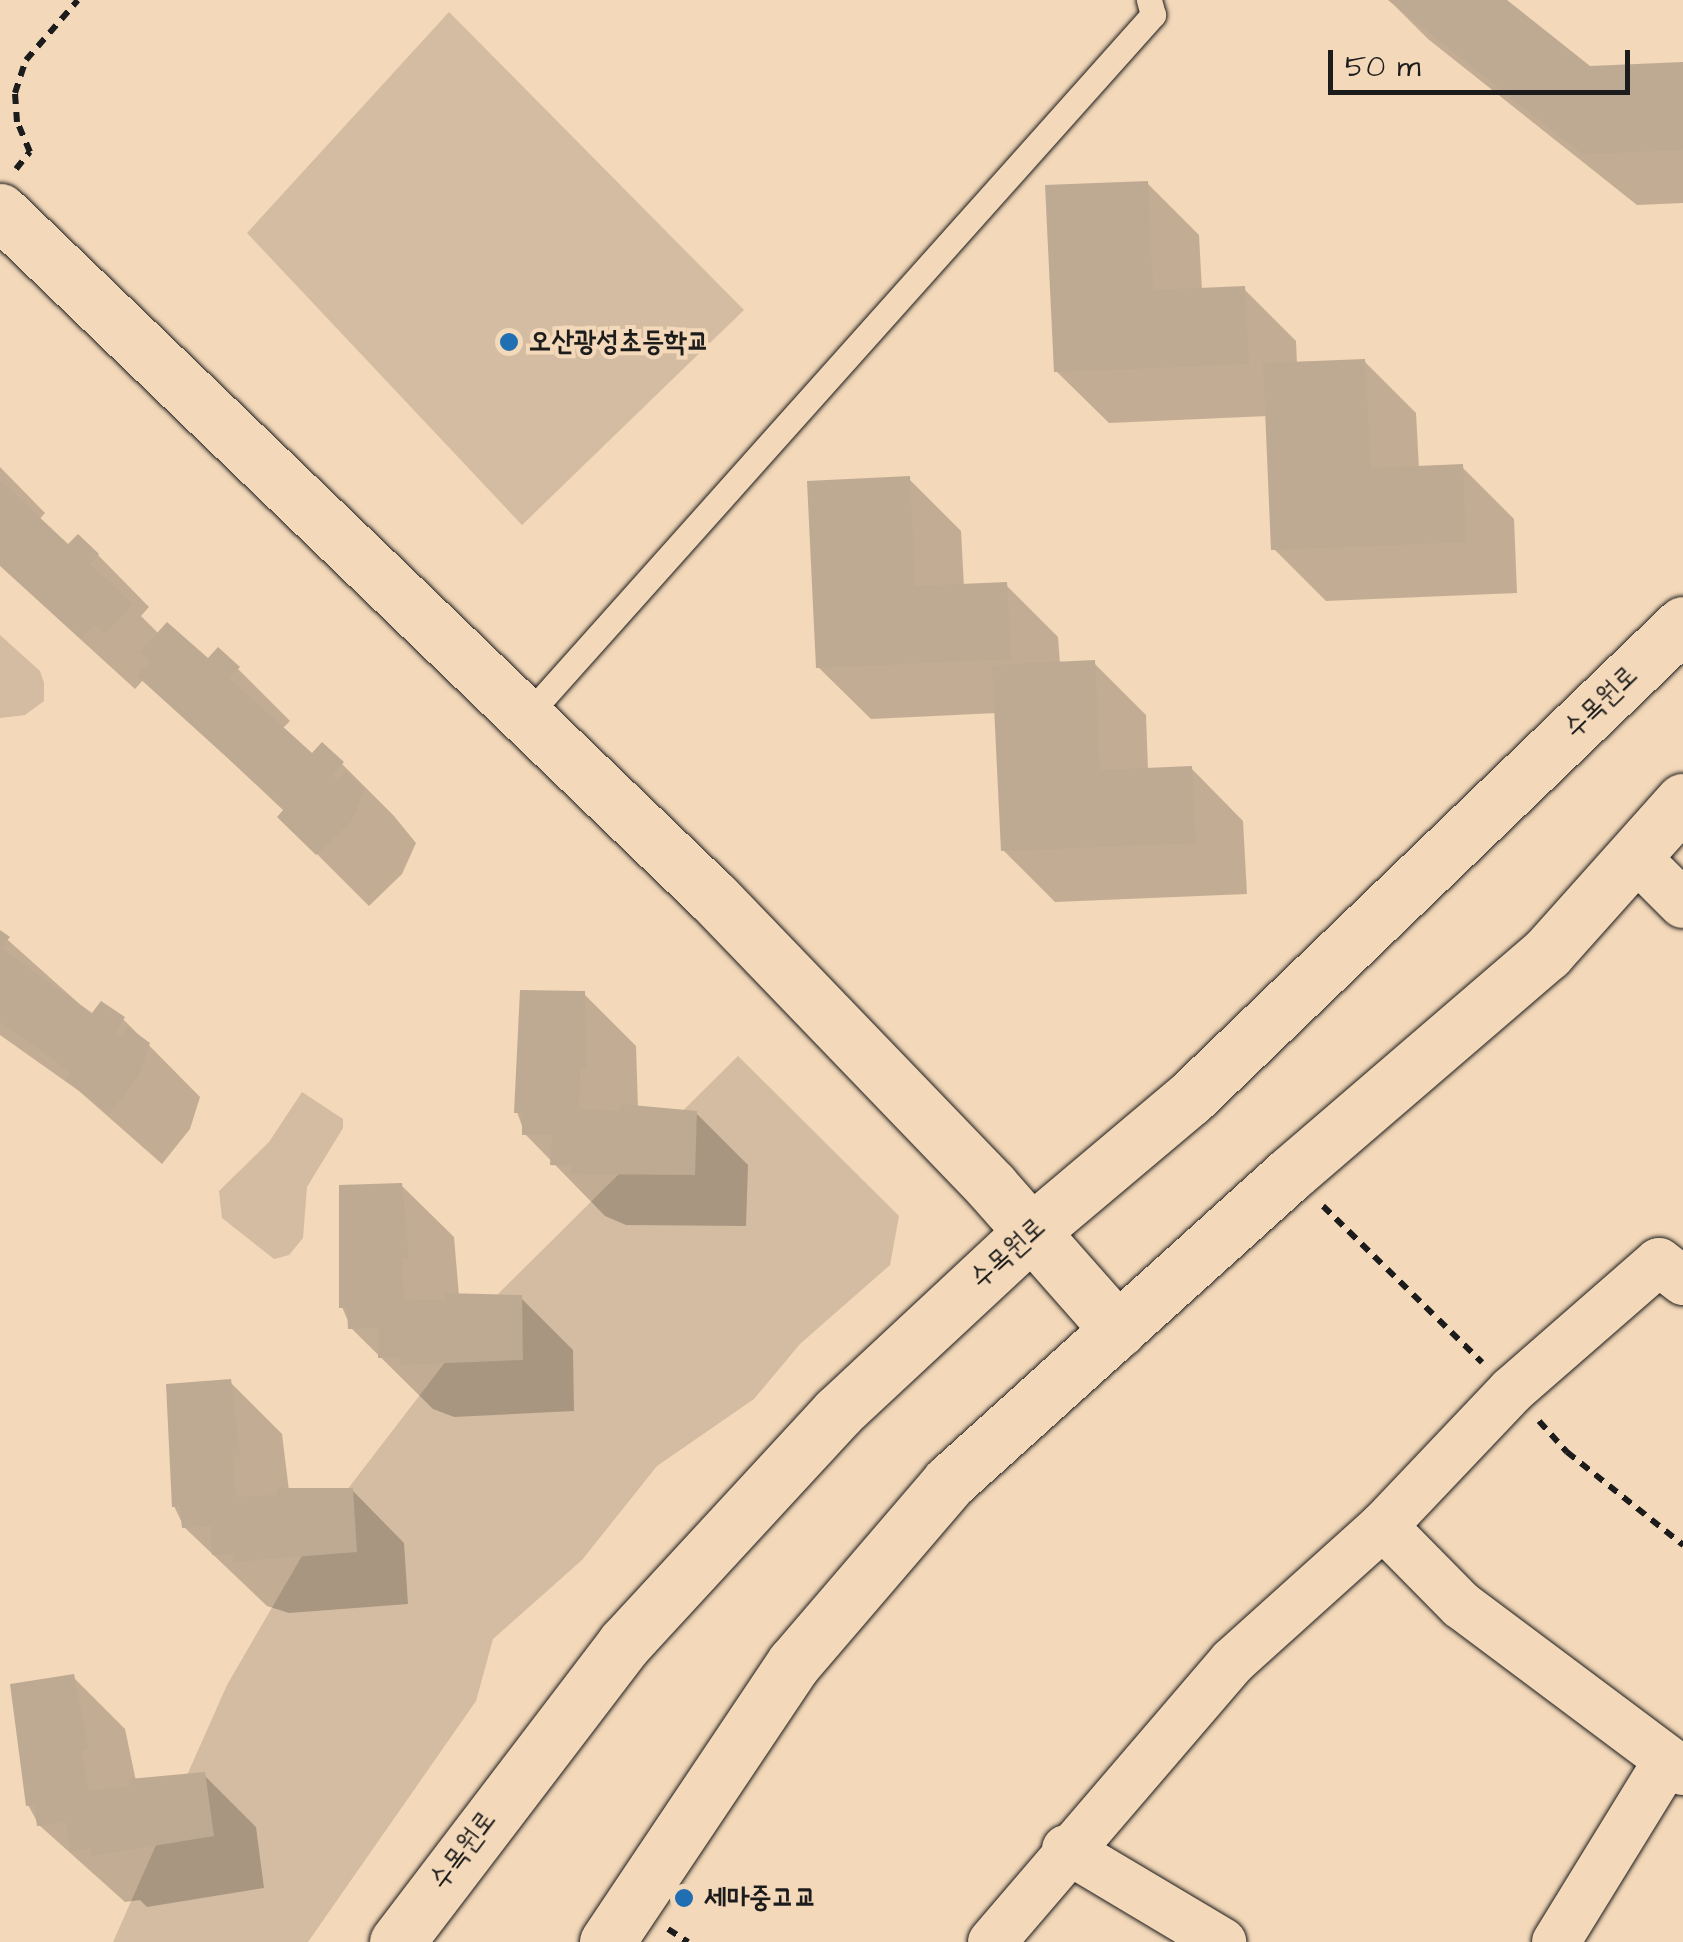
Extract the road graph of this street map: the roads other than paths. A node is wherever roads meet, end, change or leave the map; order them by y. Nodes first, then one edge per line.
1 (1150, 0) edge
2 (0, 211) edge
3 (1683, 624) edge
4 (526, 718) junction
5 (1683, 800) edge
6 (1637, 858) junction
7 (1683, 904) edge
8 (1032, 1230) junction
9 (1683, 1281) edge
10 (1118, 1330) junction
11 (1383, 1526) junction
12 (1674, 1767) edge
13 (1066, 1849) junction
14 (397, 1942) edge
15 (608, 1942) edge
16 (992, 1942) edge
17 (1222, 1942) edge
18 (1556, 1942) edge

1 - 4 lane
2 - 4 street
3 - 8 street, 수목원로
4 - 8 street
5 - 6 street
6 - 7 street
6 - 10 street
8 - 10 street
8 - 14 street, 수목원로
9 - 11 street
10 - 15 street
11 - 12 street
11 - 13 street
12 - 18 street
13 - 16 street
13 - 17 street

